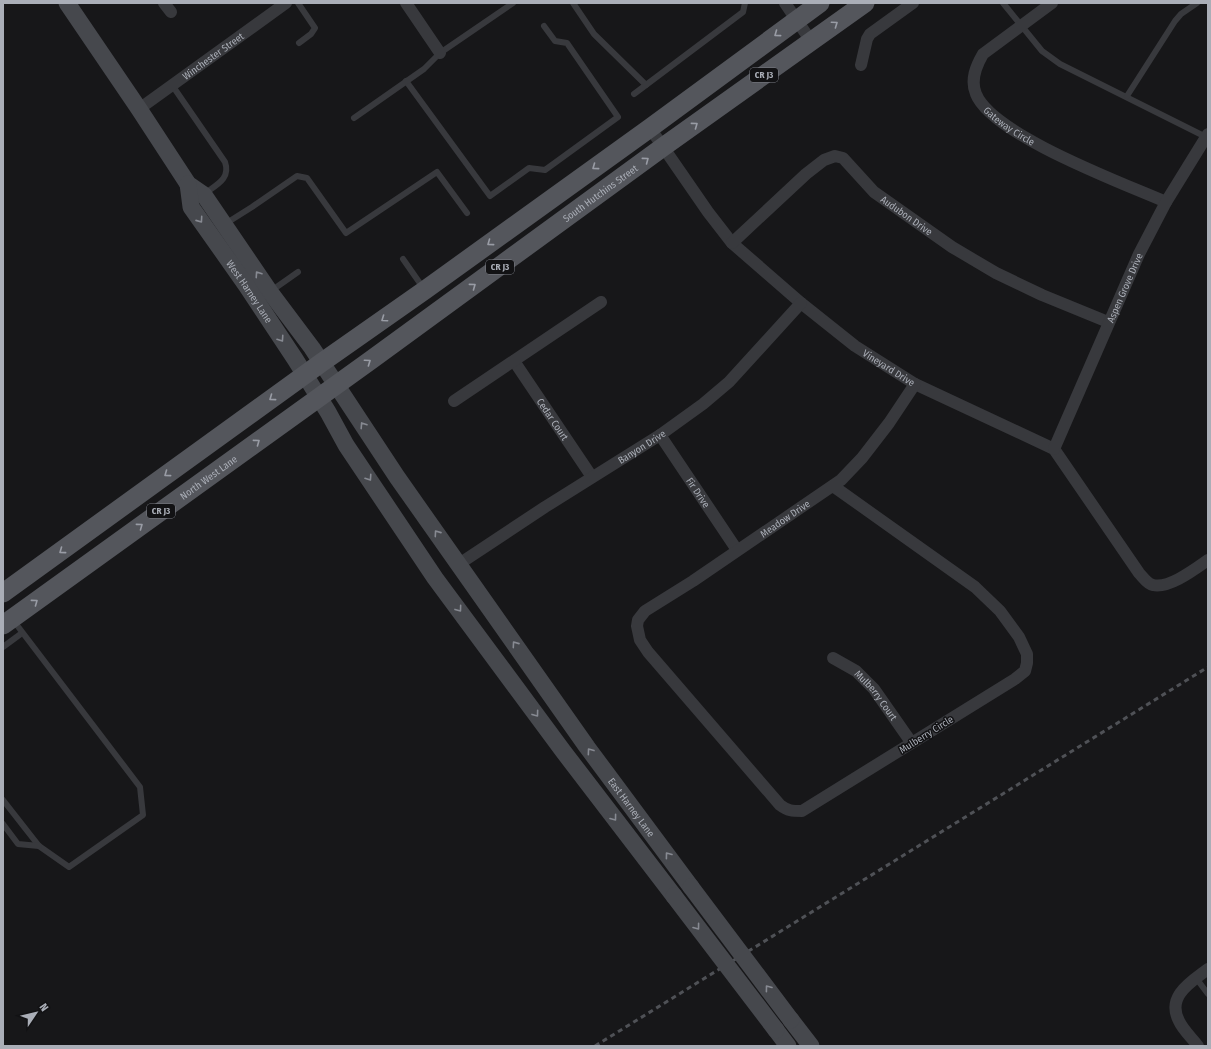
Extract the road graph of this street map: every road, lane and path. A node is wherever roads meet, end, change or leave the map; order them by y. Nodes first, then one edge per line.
1 (67, 3) edge
2 (286, 3) edge
3 (298, 3) edge
4 (406, 3) edge
5 (512, 3) edge
6 (573, 3) edge
7 (745, 3) edge
8 (785, 3) edge
9 (820, 3) edge
10 (865, 3) edge
11 (913, 3) edge
12 (1003, 3) edge
13 (1052, 3) edge
14 (1197, 3) edge
15 (796, 20) junction
16 (1021, 25) junction
17 (544, 26) dead end
18 (811, 41) junction
19 (299, 42) dead end
20 (440, 54) junction
21 (861, 65) dead end
22 (406, 82) junction
23 (172, 85) junction
24 (646, 85) junction
25 (634, 94) dead end
26 (1127, 96) junction
27 (139, 109) junction
28 (354, 118) dead end
29 (650, 128) junction
30 (1207, 135) edge
31 (663, 147) junction
32 (188, 184) junction
33 (203, 195) junction
34 (1166, 202) junction
35 (468, 213) dead end
36 (225, 224) junction
37 (732, 243) junction
38 (403, 259) dead end
39 (298, 272) dead end
40 (425, 290) junction
41 (270, 292) junction
42 (602, 302) dead end
43 (801, 303) junction
44 (1108, 322) junction
45 (514, 361) junction
46 (321, 362) junction
47 (304, 375) junction
48 (915, 384) junction
49 (336, 385) junction
50 (318, 398) junction
51 (454, 401) dead end
52 (660, 435) junction
53 (1054, 449) junction
54 (592, 477) junction
55 (833, 486) junction
56 (736, 550) junction
57 (1208, 560) edge
58 (459, 564) junction
59 (3, 593) edge
60 (12, 626) edge
61 (638, 631) joint
62 (3, 647) edge
63 (833, 658) dead end
64 (911, 742) junction
65 (3, 800) edge
66 (3, 824) edge
67 (39, 846) junction
68 (1208, 969) edge
69 (1196, 978) junction
70 (1208, 994) edge
71 (788, 1046) edge
72 (811, 1046) edge
73 (1198, 1046) edge

1 - 27 main road, West Harney Lane
2 - 23 street, Winchester Street
3 - 19 lane
4 - 20 street
5 - 20 lane
6 - 24 lane
7 - 24 lane
8 - 15 street
9 - 15 main road, CR J3
18 -> 10 main road, South Hutchins Street / CR J3
11 - 21 street
12 - 16 lane
13 - 16 street, Gateway Circle
14 - 26 lane
15 - 18 street
15 -> 29 main road, CR J3
16 - 26 lane
16 - 34 street, Gateway Circle
17 - 22 lane
31 -> 18 main road, South Hutchins Street / CR J3
20 - 22 lane
22 - 28 lane
23 - 27 street, Winchester Street
23 - 33 lane
24 - 25 lane
26 - 30 lane
27 - 32 main road, West Harney Lane
29 - 31 street, Vineyard Drive
29 -> 40 main road, CR J3
30 - 34 street, Aspen Grove Drive
31 - 37 street, Vineyard Drive
49 -> 31 main road, South Hutchins Street / CR J3
32 - 33 main road, West Harney Lane
32 -> 47 main road, West Harney Lane
33 - 36 main road, West Harney Lane
34 - 44 street, Aspen Grove Drive
35 - 36 lane
41 -> 36 main road, West Harney Lane
37 - 43 street, Vineyard Drive
37 - 44 street, Audubon Drive
38 - 40 lane
39 - 41 lane
40 -> 46 main road, CR J3
41 - 46 main road, West Harney Lane
42 - 45 street
43 - 48 street, Vineyard Drive
43 - 52 street, Banyon Drive
44 - 53 street, Aspen Grove Drive
45 - 51 street
45 - 54 street, Cedar Court
46 - 47 main road, CR J3
46 - 49 main road, West Harney Lane
47 - 50 main road, West Harney Lane
47 -> 59 main road, CR J3
48 - 53 street, Vineyard Drive
48 - 55 street, Meadow Drive
49 - 50 main road, North West Lane / CR J3
58 -> 49 main road, East Harney Lane
60 -> 50 main road, North West Lane / CR J3
50 -> 71 main road, East Harney Lane, bridge
52 - 54 street, Banyon Drive
52 - 56 street, Fir Drive
53 - 57 street
54 - 58 street, Banyon Drive
55 - 56 street, Meadow Drive
55 - 64 street, Mulberry Circle
56 - 61 street, Meadow Drive
72 -> 58 main road, East Harney Lane, bridge
60 - 62 lane
60 - 67 lane
61 - 64 street, Mulberry Circle
63 - 64 street, Mulberry Court
65 - 67 lane
66 - 67 lane
68 - 69 street
69 - 70 lane
69 - 73 street

